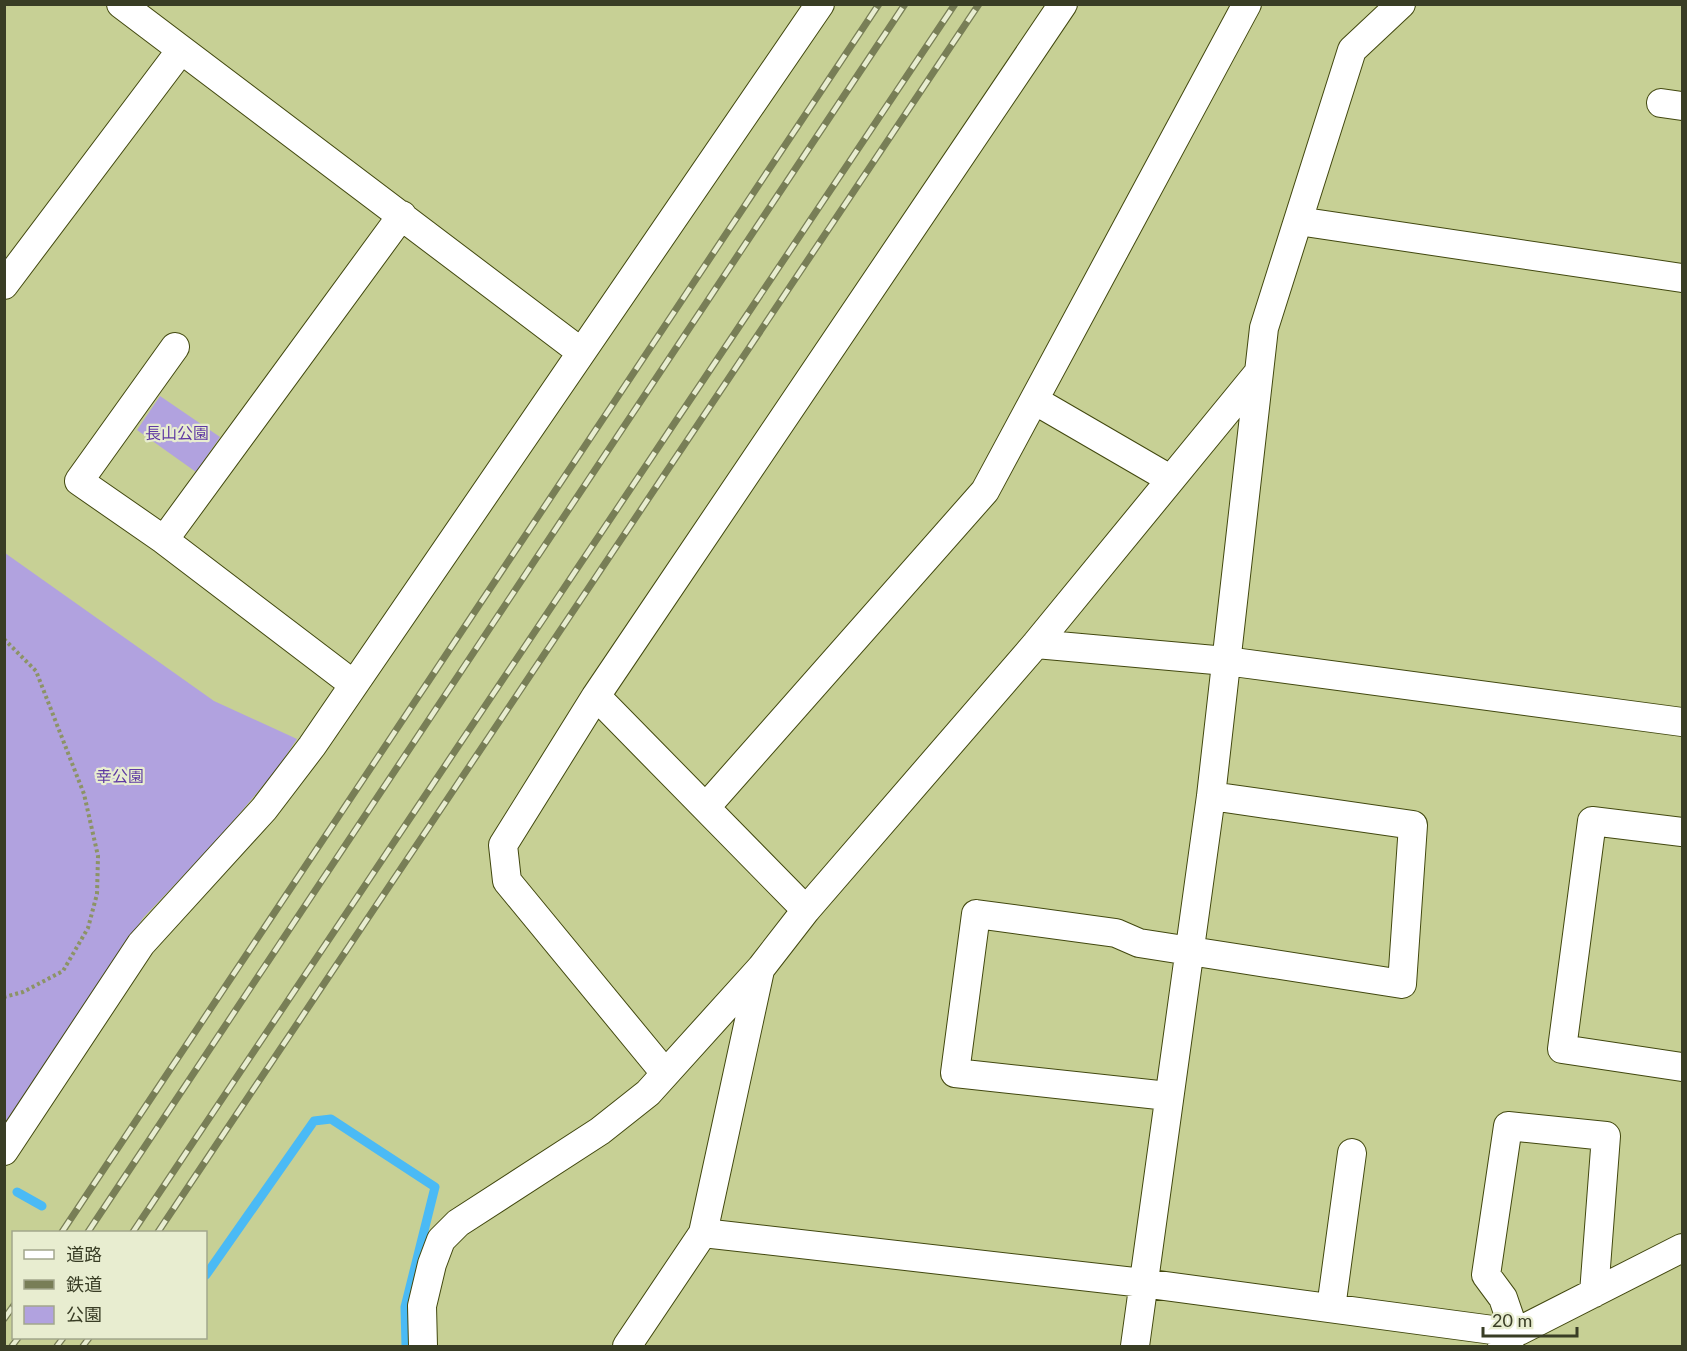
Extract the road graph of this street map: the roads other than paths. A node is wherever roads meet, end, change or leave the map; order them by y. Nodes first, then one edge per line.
1 (121, 4) edge
2 (820, 4) edge
3 (1063, 4) edge
4 (1247, 4) edge
5 (1401, 4) edge
6 (180, 50) junction
7 (402, 215) junction
8 (1298, 221) junction
9 (1683, 278) edge
10 (4, 285) edge
11 (175, 347) dead end
12 (581, 352) junction
13 (1259, 372) junction
14 (1034, 400) junction
15 (1170, 479) junction
16 (164, 540) junction
17 (1036, 644) junction
18 (1226, 661) junction
19 (352, 684) junction
20 (596, 696) junction
21 (1683, 722) edge
22 (1211, 796) junction
23 (706, 807) junction
24 (1683, 832) edge
25 (806, 910) junction
26 (1187, 951) junction
27 (761, 968) junction
28 (1683, 1066) edge
29 (665, 1073) junction
30 (1168, 1096) junction
31 (4, 1151) edge
32 (1352, 1153) dead end
33 (703, 1233) junction
34 (1683, 1248) edge
35 (1143, 1283) junction
36 (1594, 1293) junction
37 (1331, 1308) junction
38 (1509, 1340) edge
39 (423, 1347) edge
40 (627, 1347) edge
41 (1134, 1347) edge

1 - 6 street
2 - 12 street
3 - 20 street
4 - 14 street
5 - 8 street
6 - 7 street
6 - 10 street
7 - 12 street
7 - 16 street
8 - 9 street
8 - 13 street
11 - 16 street
12 - 19 street
13 - 15 street
13 - 18 street
14 - 15 street
14 - 23 street
15 - 17 street
16 - 19 street
17 - 18 street
17 - 25 street
18 - 21 street
18 - 22 street
19 - 31 street
20 - 23 street
20 - 29 street
22 - 26 street
22 - 26 street
23 - 25 street
24 - 28 street
25 - 27 street
26 - 30 street
26 - 30 street
27 - 29 street
27 - 33 street
29 - 39 street
30 - 35 street
32 - 37 street
33 - 35 street
33 - 40 street
34 - 36 street
35 - 37 street
35 - 41 street
36 - 38 street
36 - 38 street
37 - 38 street

